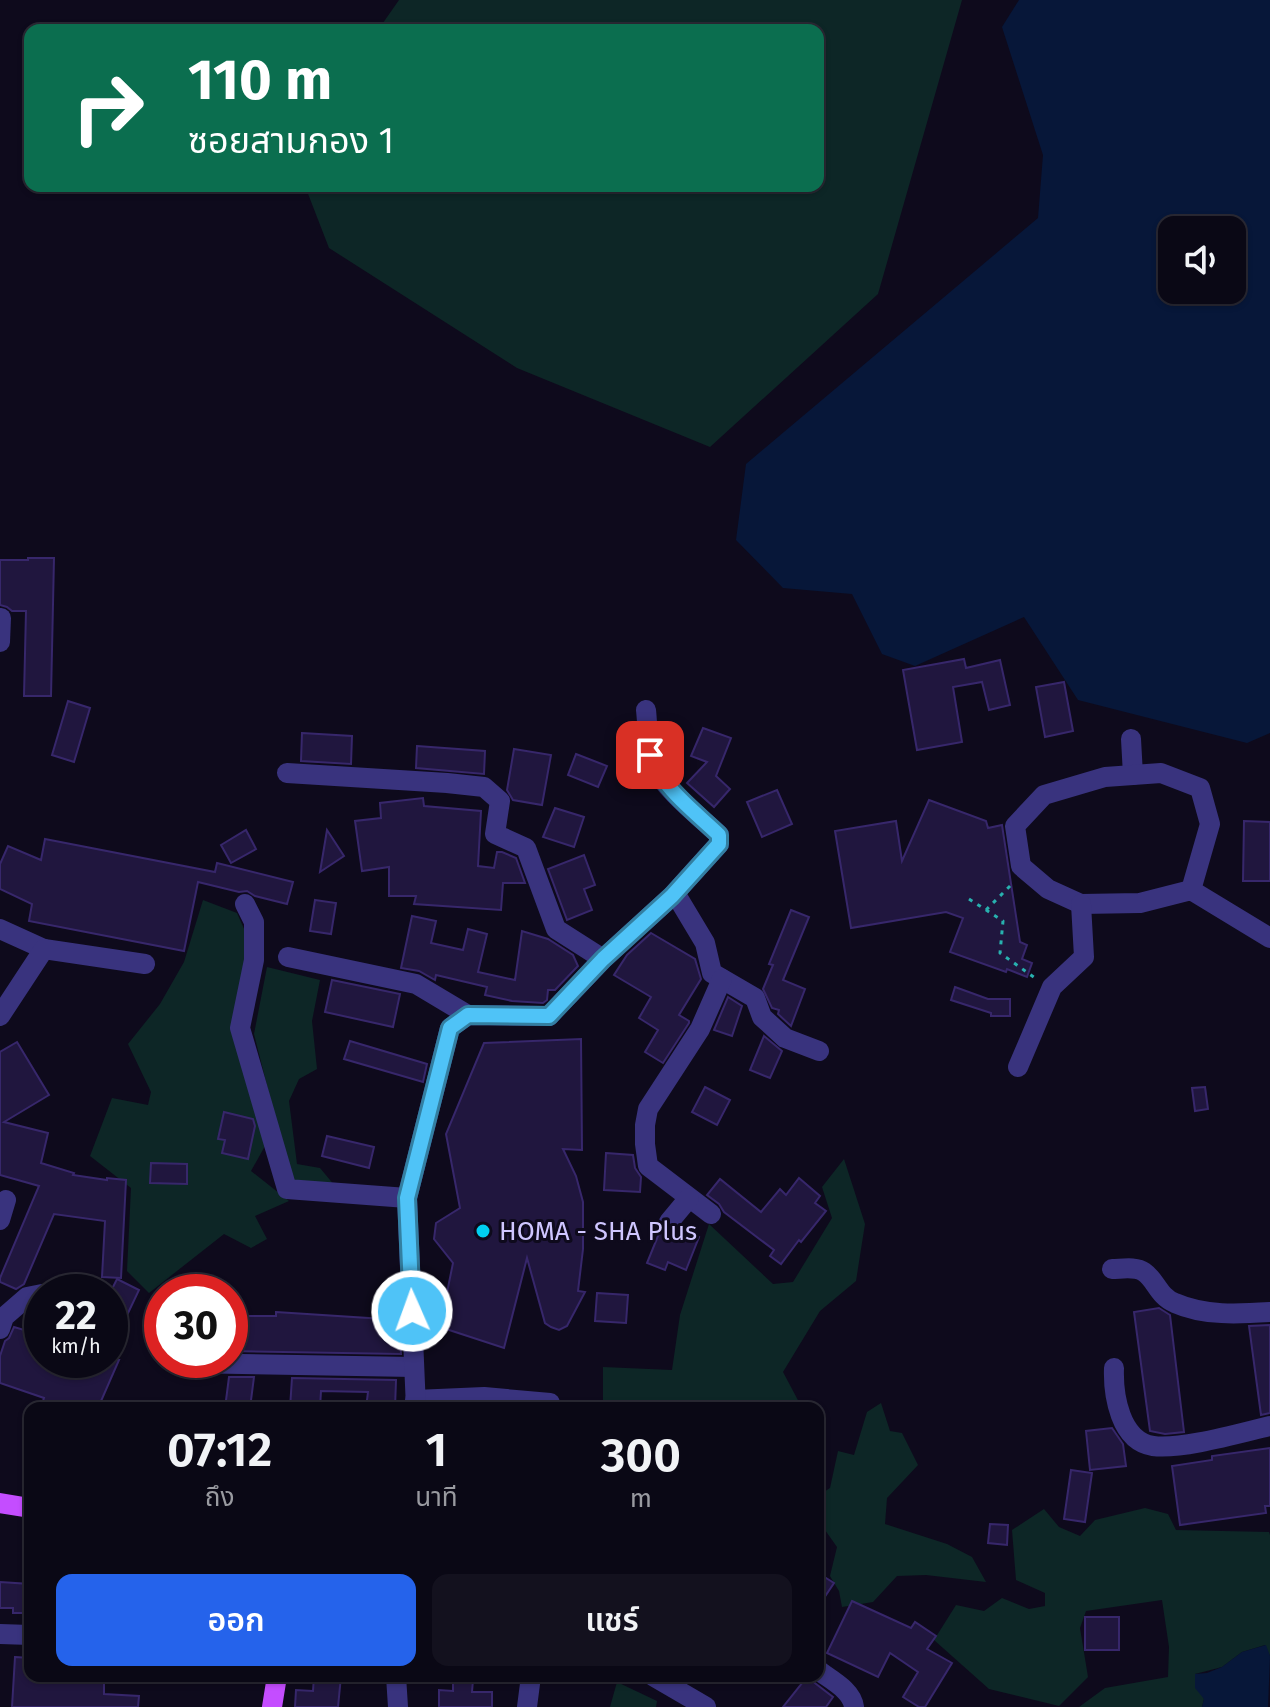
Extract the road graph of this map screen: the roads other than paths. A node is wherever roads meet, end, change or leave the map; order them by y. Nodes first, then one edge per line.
1 (1, 618) edge
2 (0, 642) edge
3 (646, 710) dead end
4 (1131, 739) dead end
5 (287, 773) dead end
6 (1133, 775) junction
7 (1191, 890) junction
8 (675, 893) junction
9 (245, 904) dead end
10 (1081, 904) junction
11 (0, 929) edge
12 (1270, 938) edge
13 (44, 949) junction
14 (288, 957) dead end
15 (603, 959) junction
16 (145, 964) dead end
17 (722, 979) junction
18 (468, 1015) junction
19 (0, 1016) edge
20 (819, 1051) dead end
21 (1018, 1067) dead end
22 (407, 1198) junction
23 (689, 1198) junction
24 (711, 1214) dead end
25 (669, 1222) dead end
26 (1112, 1269) dead end
27 (24, 1300) edge
28 (1270, 1312) edge
29 (1, 1320) edge
30 (248, 1364) edge
31 (414, 1367) junction
32 (1114, 1368) dead end
33 (416, 1402) edge
34 (430, 1402) edge
35 (538, 1402) edge
36 (1270, 1426) edge
37 (0, 1503) edge
38 (24, 1507) edge
39 (0, 1634) edge
40 (24, 1635) edge
41 (824, 1675) edge
42 (276, 1682) edge
43 (396, 1682) edge
44 (530, 1682) edge
45 (663, 1682) edge
46 (272, 1707) edge
47 (398, 1707) edge
48 (527, 1707) edge
49 (706, 1707) edge
50 (854, 1707) edge

1 - 2 street
3 - 8 street
4 - 6 street
5 - 15 street
6 - 7 street
6 - 10 street
7 - 10 street
7 - 12 street
8 - 15 street
8 - 17 street
9 - 22 street
10 - 21 street
11 - 13 street
13 - 16 street
13 - 19 street
14 - 18 street
15 - 18 street
17 - 20 street
17 - 23 street
18 - 22 street
22 - 31 street
23 - 24 street
23 - 25 street
26 - 28 street
27 - 29 street
30 - 31 street
31 - 33 street
32 - 36 street
34 - 35 street
37 - 38 main road
39 - 40 street
41 - 50 street
42 - 46 main road
43 - 47 street
44 - 48 street
45 - 49 street

